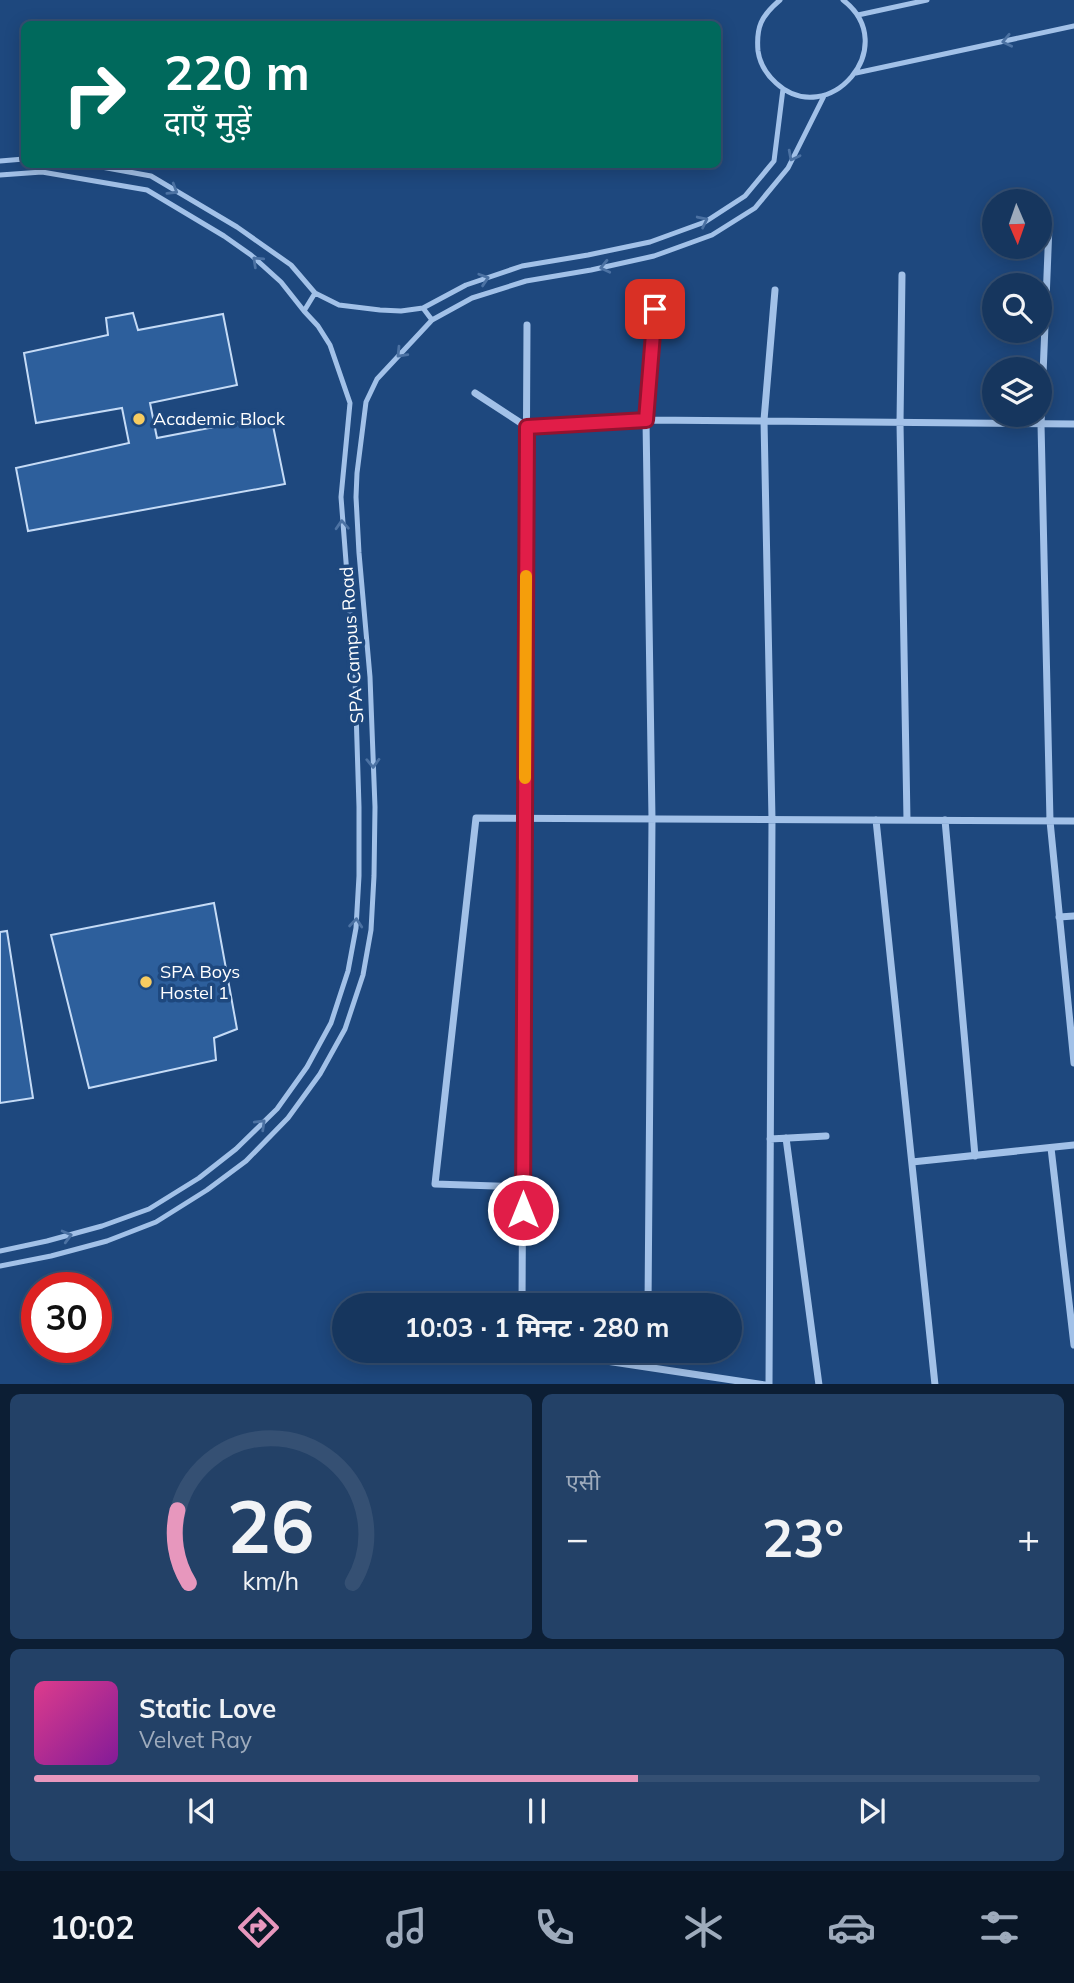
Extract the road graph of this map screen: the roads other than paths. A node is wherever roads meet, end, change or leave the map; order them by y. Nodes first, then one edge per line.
1 (780, 0) edge
2 (843, 0) edge
3 (927, 0) edge
4 (858, 15) junction
5 (1074, 26) edge
6 (856, 73) junction
7 (783, 89) junction
8 (824, 96) junction
9 (21, 159) edge
10 (0, 161) edge
11 (107, 168) edge
12 (0, 176) edge
13 (1048, 259) edge
14 (902, 275) dead end
15 (775, 290) dead end
16 (315, 293) junction
17 (423, 308) junction
18 (655, 309) dead end
19 (304, 311) junction
20 (432, 320) junction
21 (527, 325) dead end
22 (1044, 357) edge
23 (475, 393) dead end
24 (366, 402) junction
25 (350, 403) junction
26 (646, 420) junction
27 (764, 421) junction
28 (901, 423) junction
29 (982, 424) edge
30 (1052, 424) edge
31 (1074, 424) edge
32 (527, 427) junction
33 (1041, 427) edge
34 (525, 818) junction
35 (652, 819) junction
36 (772, 820) junction
37 (876, 820) junction
38 (907, 820) junction
39 (944, 820) junction
40 (1050, 821) junction
41 (1074, 821) edge
42 (1074, 916) edge
43 (1059, 917) junction
44 (1074, 1063) edge
45 (826, 1136) dead end
46 (786, 1138) junction
47 (771, 1139) junction
48 (1074, 1145) edge
49 (1051, 1148) junction
50 (975, 1156) junction
51 (912, 1162) junction
52 (523, 1186) junction
53 (0, 1251) edge
54 (0, 1266) edge
55 (523, 1293) edge
56 (648, 1293) edge
57 (1074, 1346) edge
58 (621, 1363) edge
59 (648, 1363) edge
60 (648, 1367) junction
61 (767, 1384) edge
62 (819, 1384) edge
63 (935, 1384) edge

1 - 7 lane
2 - 4 lane
3 - 4 lane
4 - 6 lane
5 -> 6 lane
6 - 8 lane
7 - 8 lane
17 -> 7 lane
8 -> 20 lane, SPA Campus Road
9 - 10 lane
11 -> 16 lane
19 -> 12 lane
13 - 22 street
14 - 28 street
15 - 27 street
16 - 17 lane
16 - 19 lane
17 - 20 lane
18 - 26 street
19 - 25 lane
20 -> 24 lane, SPA Campus Road
21 - 32 street
23 - 32 street
24 - 25 lane
24 -> 54 lane, SPA Campus Road
53 -> 25 lane
26 - 27 street
26 - 32 street
26 - 35 street
27 - 28 street
27 - 36 street
28 - 29 street
28 - 38 street
30 - 31 street
32 - 34 street
33 - 40 street
34 - 35 street
34 - 52 street
34 - 52 street
35 - 36 street
35 - 56 street
36 - 37 street
36 - 47 street
37 - 38 street
37 - 51 street
38 - 39 street
39 - 40 street
39 - 50 street
40 - 41 street
40 - 43 street
42 - 43 street
43 - 44 street
45 - 46 street
46 - 47 street
46 - 62 street
47 - 61 street
48 - 49 street
49 - 50 street
49 - 57 street
50 - 51 street
51 - 63 street
52 - 55 street
58 - 60 street
59 - 60 street
60 - 61 street

